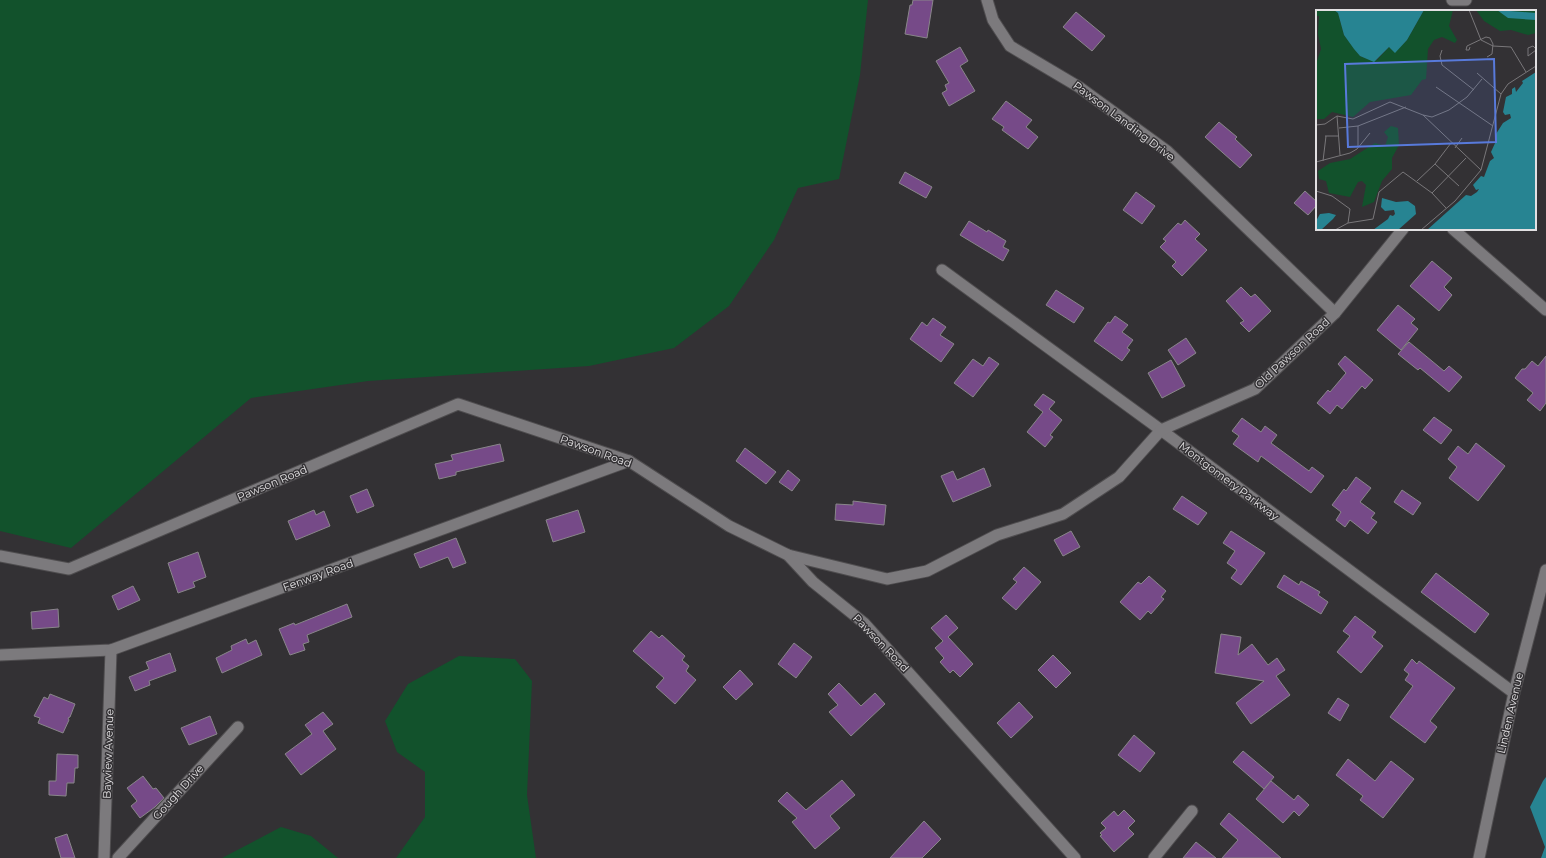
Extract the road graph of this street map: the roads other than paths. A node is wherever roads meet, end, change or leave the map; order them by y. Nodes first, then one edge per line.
1 (987, 0) edge
2 (1452, 0) edge
3 (1466, 0) edge
4 (1402, 230) edge
5 (1454, 230) edge
6 (942, 270) dead end
7 (1546, 310) edge
8 (1335, 312) junction
9 (1161, 430) junction
10 (629, 461) junction
11 (788, 555) junction
12 (0, 556) edge
13 (1546, 570) edge
14 (111, 650) junction
15 (0, 655) edge
16 (1514, 693) junction
17 (238, 727) dead end
18 (1192, 811) dead end
19 (104, 858) edge
20 (118, 858) edge
21 (1075, 858) edge
22 (1154, 858) edge
23 (1479, 858) edge

1 - 8 street, Pawson Landing Drive
2 - 3 street
4 - 8 street, Old Pawson Road
5 - 7 street
6 - 9 street, Montgomery Parkway
8 - 9 street, Old Pawson Road
9 - 11 street, Old Pawson Road
9 - 16 street, Montgomery Parkway
10 - 11 street, Pawson Road
10 - 12 street, Pawson Road
10 - 14 street, Fenway Road
11 - 21 street, Pawson Road
13 - 16 street, Linden Avenue
14 - 15 street, Fenway Road
14 - 19 street, Bayview Avenue
16 - 23 street, Linden Avenue
17 - 20 street, Gough Drive
18 - 22 street

